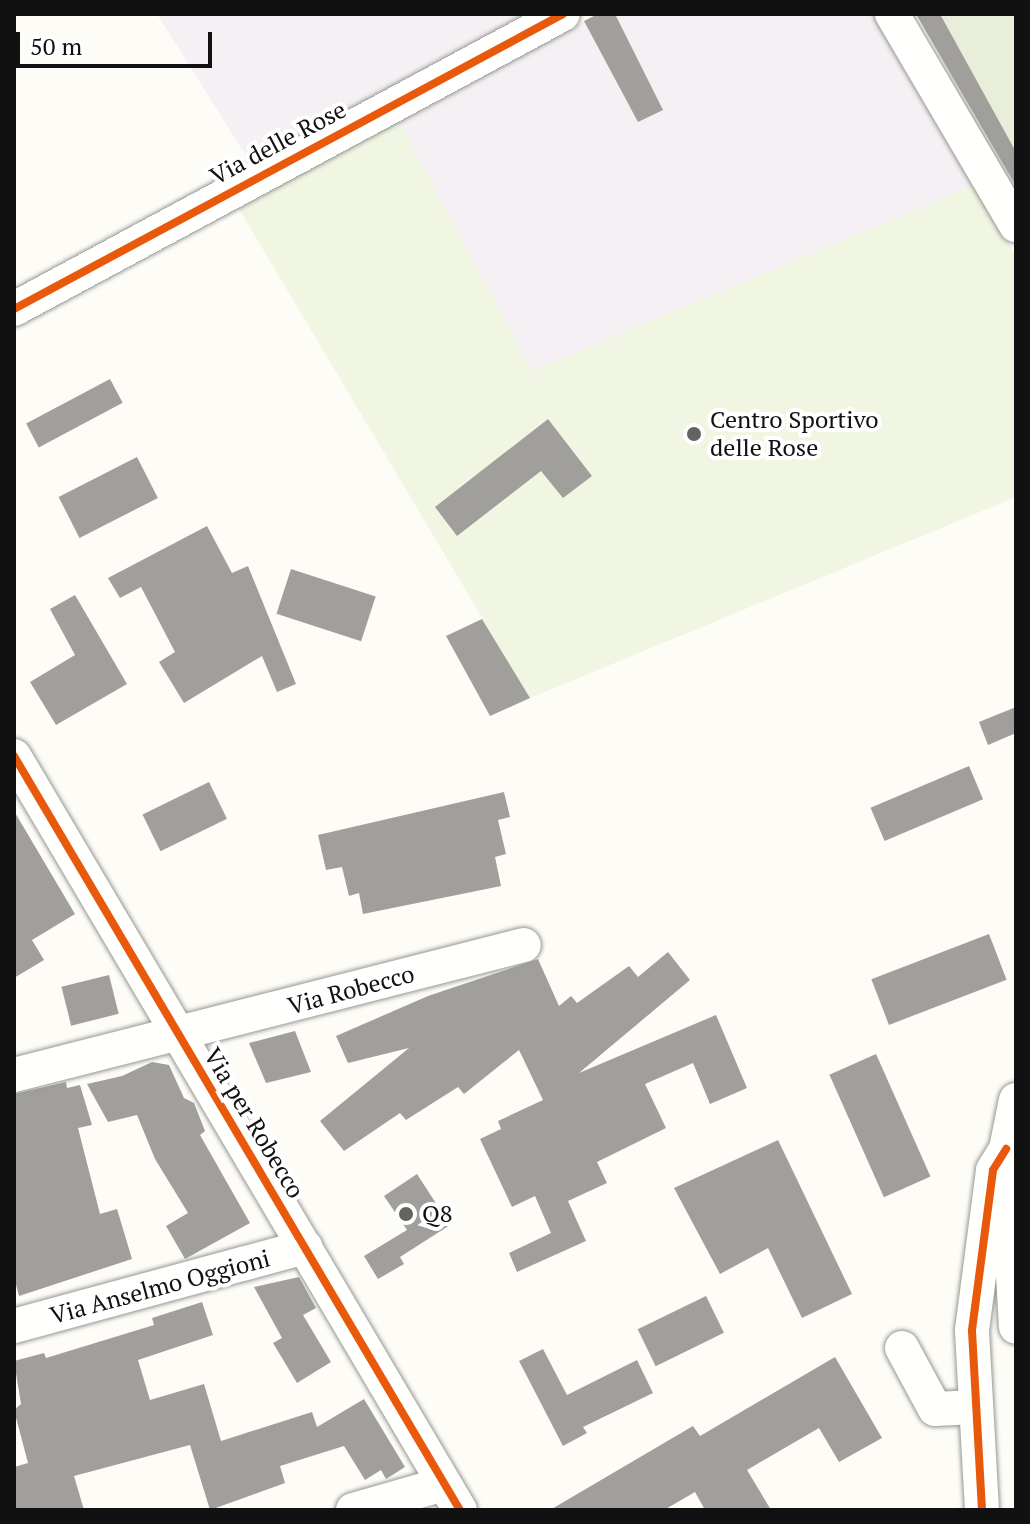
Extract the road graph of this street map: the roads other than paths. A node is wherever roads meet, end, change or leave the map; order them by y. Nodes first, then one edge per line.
1 (563, 14) edge
2 (892, 14) edge
3 (1016, 225) edge
4 (14, 309) edge
5 (14, 756) edge
6 (524, 945) dead end
7 (177, 1035) junction
8 (14, 1075) edge
9 (1016, 1100) edge
10 (1006, 1149) junction
11 (305, 1247) junction
12 (14, 1326) edge
13 (1016, 1327) edge
14 (902, 1348) dead end
15 (976, 1407) junction
16 (452, 1497) edge
17 (353, 1510) edge
18 (982, 1510) edge

1 - 4 street, Via delle Rose
2 - 3 street
5 - 7 street, Via per Robecco
6 - 7 street, Via Robecco
7 - 8 street, Via Robecco
7 - 11 street, Via per Robecco
9 - 10 street
10 - 13 street
10 - 15 street
11 - 12 street, Via Anselmo Oggioni
11 - 16 street, Via per Robecco
14 - 15 street
15 - 18 street
16 - 17 street

